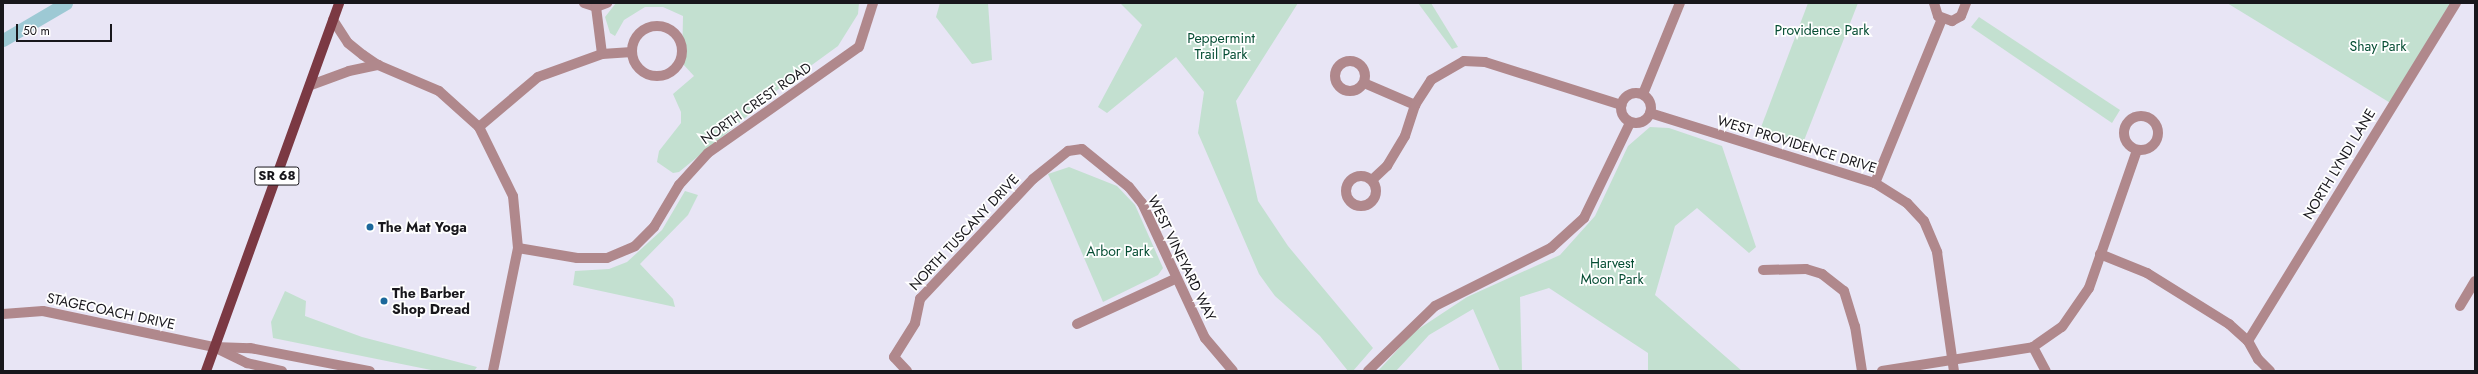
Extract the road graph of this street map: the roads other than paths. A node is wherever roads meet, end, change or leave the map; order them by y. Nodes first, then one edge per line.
1 (339, 3) edge
2 (584, 3) edge
3 (607, 3) edge
4 (872, 3) edge
5 (1680, 3) edge
6 (1934, 3) edge
7 (1966, 3) edge
8 (2456, 3) edge
9 (596, 7) junction
10 (1942, 19) junction
11 (333, 20) junction
12 (632, 52) junction
13 (602, 54) junction
14 (378, 66) junction
15 (1364, 83) dead end
16 (311, 85) junction
17 (1643, 94) junction
18 (1415, 105) junction
19 (1621, 105) junction
20 (1650, 113) junction
21 (1630, 123) junction
22 (479, 128) junction
23 (1082, 149) joint
24 (2137, 150) dead end
25 (1372, 180) dead end
26 (1875, 183) junction
27 (518, 248) junction
28 (2100, 254) junction
29 (1763, 270) dead end
30 (1175, 279) junction
31 (2475, 281) edge
32 (2460, 306) dead end
33 (3, 314) edge
34 (1077, 324) dead end
35 (2248, 341) junction
36 (214, 347) junction
37 (2033, 347) junction
38 (1953, 366) edge
39 (206, 371) edge
40 (282, 371) edge
41 (370, 371) edge
42 (493, 371) edge
43 (907, 371) edge
44 (1233, 371) edge
45 (1368, 371) edge
46 (1862, 371) edge
47 (1882, 371) edge
48 (2046, 371) edge
49 (2270, 371) edge

1 - 11 main road, SR 68
2 - 9 street
3 - 9 street
4 - 27 street, NORTH CREST ROAD
5 - 17 street
6 - 10 street
7 - 10 street
8 - 35 street, NORTH LYNDI LANE
9 - 13 street
10 - 26 street
11 - 14 street
11 - 16 main road, SR 68
12 - 12 street
12 - 13 street
13 - 22 street
14 - 16 street
14 - 22 street
15 - 18 street
16 - 36 main road, SR 68
17 - 19 street
17 - 20 street
18 - 19 street
18 - 25 street
19 - 21 street
20 - 21 street
20 - 26 street, WEST PROVIDENCE DRIVE
21 - 45 street
22 - 27 street
23 - 30 street, WEST VINEYARD WAY
23 - 43 street, NORTH TUSCANY DRIVE
24 - 28 street
26 - 38 street, WEST PROVIDENCE DRIVE
27 - 42 street
28 - 35 street
28 - 37 street
29 - 46 street
30 - 34 street
30 - 44 street, WEST VINEYARD WAY
31 - 32 street
33 - 36 street, STAGECOACH DRIVE
35 - 49 street
36 - 39 main road, SR 68
36 - 40 street
36 - 41 street
37 - 38 street
37 - 48 street
38 - 47 street

